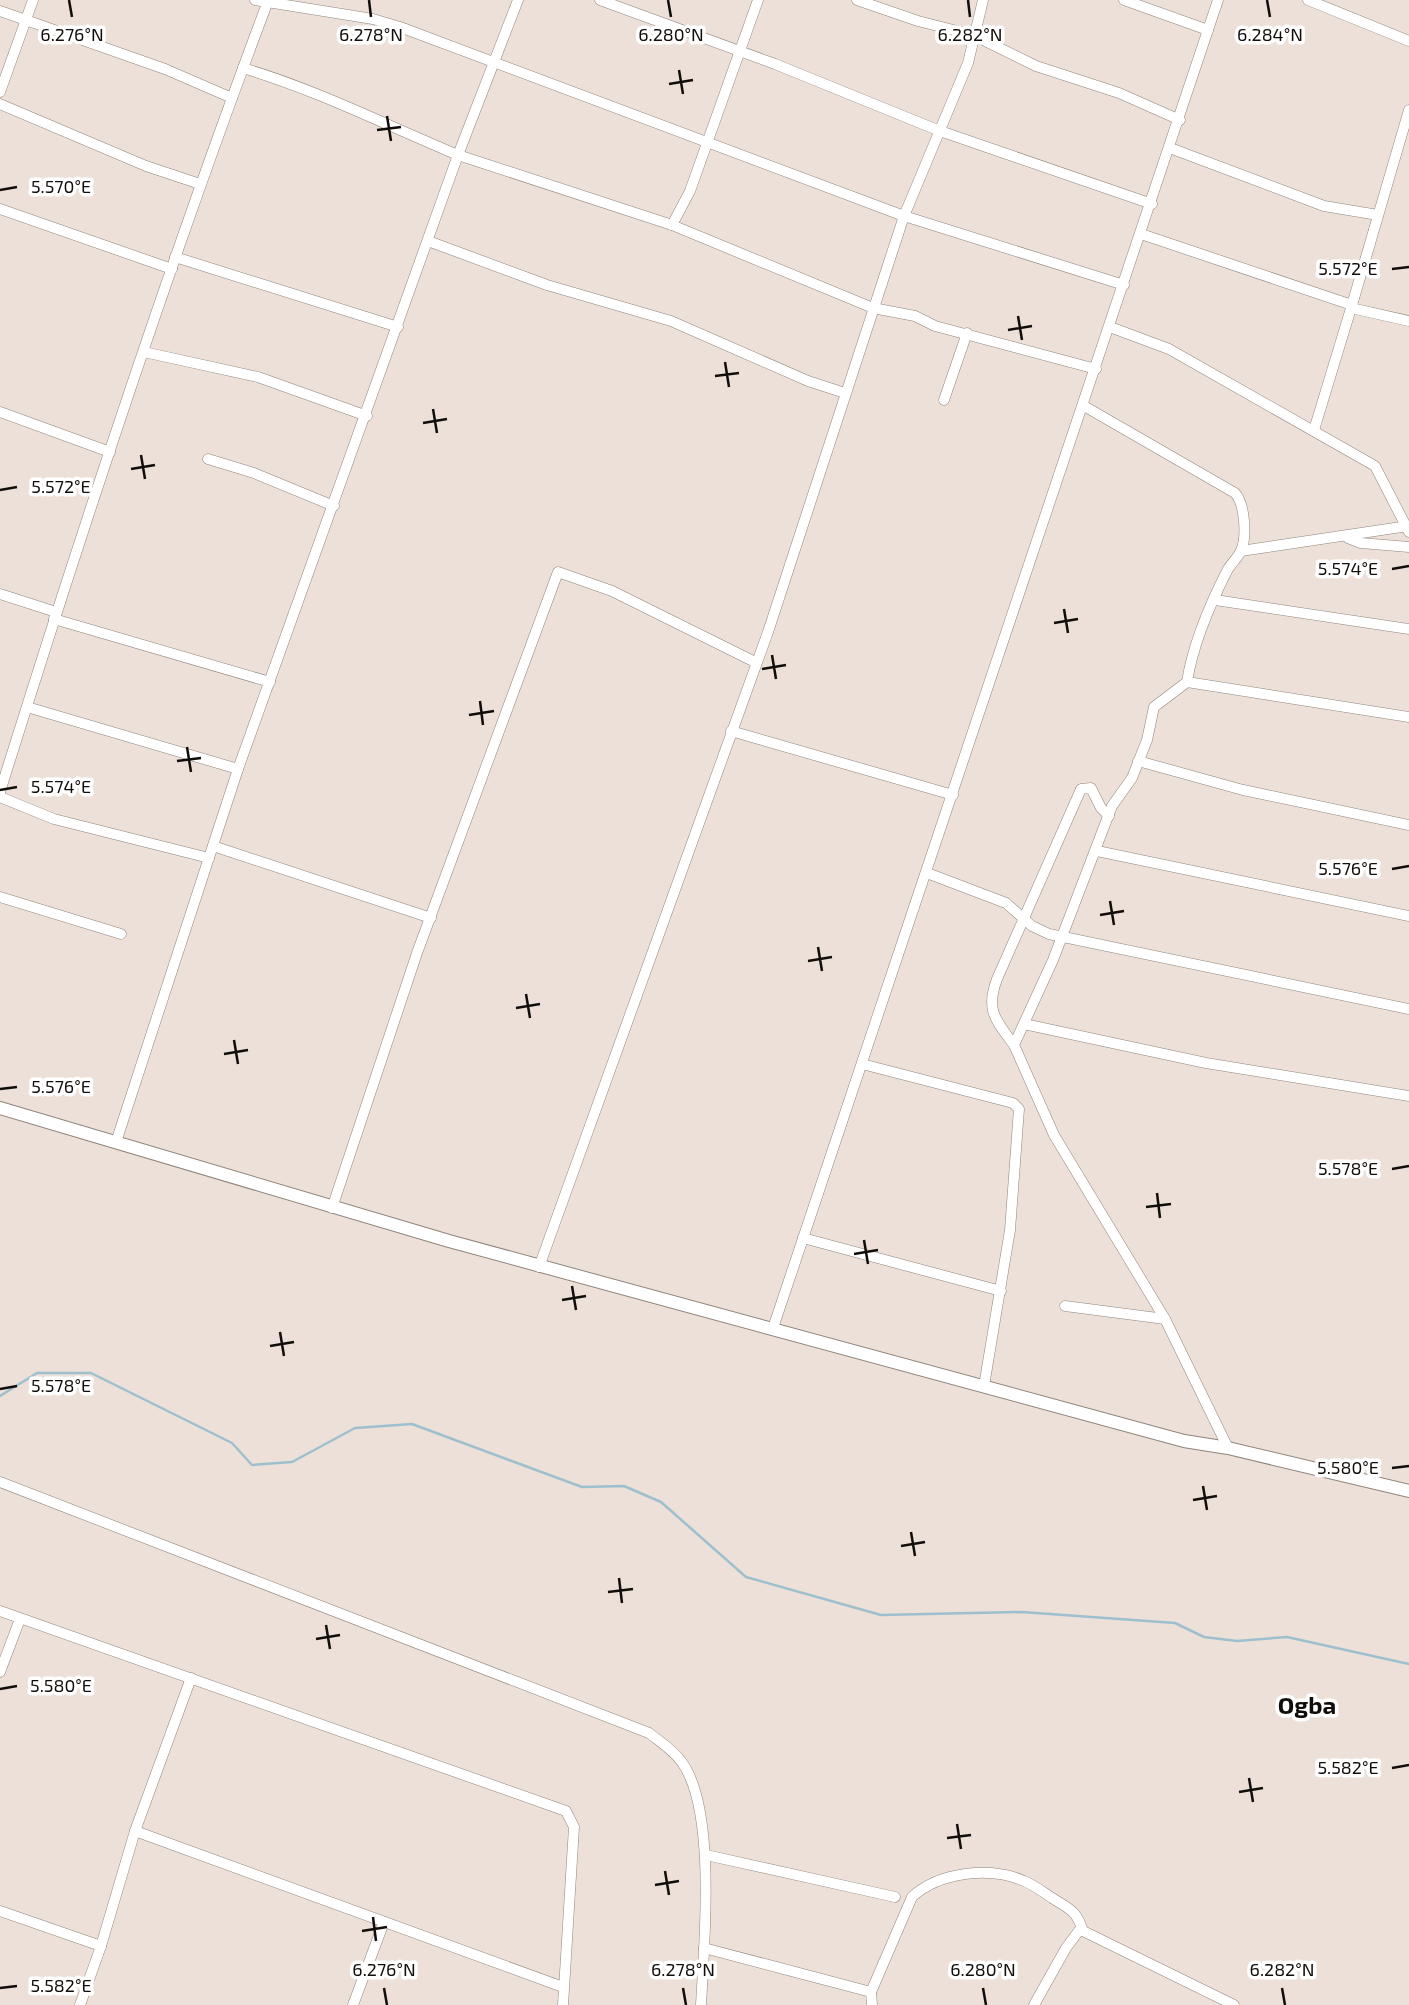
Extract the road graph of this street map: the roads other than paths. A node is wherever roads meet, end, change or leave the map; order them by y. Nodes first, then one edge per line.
1 (33, 0) edge
2 (255, 0) edge
3 (518, 0) edge
4 (600, 0) edge
5 (758, 0) edge
6 (857, 0) edge
7 (983, 0) edge
8 (1124, 0) edge
9 (1218, 0) edge
10 (1308, 0) edge
11 (267, 2) edge
12 (0, 12) edge
13 (25, 22) junction
14 (1208, 30) junction
15 (973, 35) junction
16 (1409, 41) edge
17 (741, 53) junction
18 (494, 63) junction
19 (243, 68) junction
20 (0, 92) edge
21 (232, 98) junction
22 (0, 104) edge
23 (1409, 110) edge
24 (1180, 120) junction
25 (940, 131) junction
26 (706, 141) junction
27 (1170, 148) junction
28 (458, 155) junction
29 (200, 184) junction
30 (1152, 204) junction
31 (0, 209) edge
32 (1378, 215) junction
33 (904, 216) junction
34 (673, 225) junction
35 (1141, 234) junction
36 (428, 241) junction
37 (176, 257) junction
38 (172, 269) junction
39 (1124, 285) junction
40 (1352, 307) junction
41 (873, 308) junction
42 (1409, 321) edge
43 (398, 327) junction
44 (1110, 327) junction
45 (967, 333) junction
46 (144, 352) junction
47 (1096, 369) junction
48 (845, 393) junction
49 (944, 400) dead end
50 (1084, 406) junction
51 (0, 412) edge
52 (367, 415) junction
53 (1314, 430) junction
54 (110, 452) junction
55 (208, 459) dead end
56 (334, 506) junction
57 (1408, 528) edge
58 (1344, 537) junction
59 (1409, 547) edge
60 (1241, 551) junction
61 (0, 594) edge
62 (1215, 600) junction
63 (55, 616) junction
64 (1409, 629) edge
65 (755, 663) junction
66 (270, 682) junction
67 (1187, 682) junction
68 (27, 707) junction
69 (1409, 717) edge
70 (731, 730) junction
71 (1138, 761) junction
72 (238, 769) junction
73 (0, 795) edge
74 (953, 795) junction
75 (1109, 816) junction
76 (1409, 825) edge
77 (213, 846) junction
78 (1097, 851) junction
79 (209, 858) junction
80 (927, 873) junction
81 (0, 897) edge
82 (1409, 916) edge
83 (431, 918) junction
84 (1022, 919) junction
85 (121, 934) dead end
86 (1062, 936) junction
87 (1409, 1009) edge
88 (1024, 1024) junction
89 (1014, 1045) junction
90 (862, 1064) junction
91 (1409, 1096) edge
92 (0, 1108) edge
93 (116, 1142) junction
94 (332, 1208) junction
95 (803, 1238) junction
96 (539, 1266) junction
97 (1001, 1292) junction
98 (1065, 1306) dead end
99 (1165, 1320) junction
100 (773, 1328) junction
101 (984, 1386) junction
102 (1228, 1448) junction
103 (0, 1482) edge
104 (1409, 1491) edge
105 (0, 1611) edge
106 (20, 1619) junction
107 (0, 1672) edge
108 (191, 1678) junction
109 (135, 1831) junction
110 (706, 1855) junction
111 (895, 1897) dead end
112 (0, 1911) edge
113 (384, 1922) junction
114 (1081, 1928) junction
115 (101, 1946) junction
116 (704, 1948) junction
117 (564, 1987) junction
118 (871, 1992) junction
119 (80, 2005) edge
120 (353, 2005) edge
121 (563, 2005) edge
122 (701, 2005) edge
123 (872, 2005) edge
124 (1034, 2005) edge
125 (1234, 2005) edge

1 - 13 street
2 - 11 street
3 - 18 street
4 - 17 street
5 - 17 street
6 - 15 street
7 - 15 street
8 - 14 street
9 - 14 street
10 - 16 street
11 - 18 street
11 - 19 street
12 - 13 street
13 - 20 street
13 - 21 street
14 - 24 street
15 - 24 street
15 - 25 street
17 - 25 street
17 - 26 street
18 - 26 street
18 - 28 street
19 - 21 street
19 - 28 street
21 - 29 street
22 - 29 street
23 - 32 street
24 - 27 street
25 - 30 street
25 - 33 street
26 - 33 street
26 - 34 street
27 - 30 street
27 - 32 street
28 - 34 street
28 - 36 street
29 - 37 street
30 - 35 street
31 - 38 street
32 - 40 street
33 - 39 street
33 - 41 street
34 - 41 street
35 - 39 street
35 - 40 street
36 - 43 street
36 - 48 street
37 - 38 street
37 - 43 street
38 - 46 street
39 - 44 street
40 - 42 street
40 - 53 street
41 - 45 street
41 - 48 street
43 - 52 street
44 - 47 street
44 - 53 street
45 - 47 street
45 - 49 street
46 - 52 street
46 - 54 street
47 - 50 street
48 - 65 street
50 - 60 street
50 - 74 street
51 - 54 street
52 - 56 street
53 - 57 street
54 - 63 street
55 - 56 street
56 - 66 street
57 - 58 street
58 - 59 street
58 - 60 street
60 - 62 street
61 - 63 street
62 - 64 street
62 - 67 street
63 - 66 street
63 - 68 street
65 - 70 street
65 - 83 street
66 - 72 street
67 - 69 street
67 - 71 street
68 - 72 street
68 - 73 street
70 - 74 street
70 - 96 street
71 - 75 street
71 - 76 street
72 - 77 street
73 - 79 street
74 - 80 street
75 - 78 street
75 - 84 street
77 - 79 street
77 - 83 street
78 - 82 street
78 - 86 street
79 - 93 street
80 - 84 street
80 - 90 street
81 - 85 street
83 - 94 street
84 - 86 street
84 - 89 street
86 - 87 street
86 - 88 street
88 - 89 street
88 - 91 street
89 - 99 street
90 - 95 street
90 - 97 street
92 - 93 street
93 - 94 street
94 - 96 street
95 - 97 street
95 - 100 street
96 - 100 street
97 - 101 street
98 - 99 street
99 - 102 street
100 - 101 street
101 - 102 street
102 - 104 street
103 - 110 street
105 - 106 street
106 - 107 street
106 - 108 street
108 - 109 street
108 - 117 street
109 - 113 street
109 - 115 street
110 - 111 street
110 - 116 street
112 - 115 street
113 - 117 street
113 - 120 street
114 - 118 street
114 - 124 street
114 - 125 street
115 - 119 street
116 - 118 street
116 - 122 street
117 - 121 street
118 - 123 street

